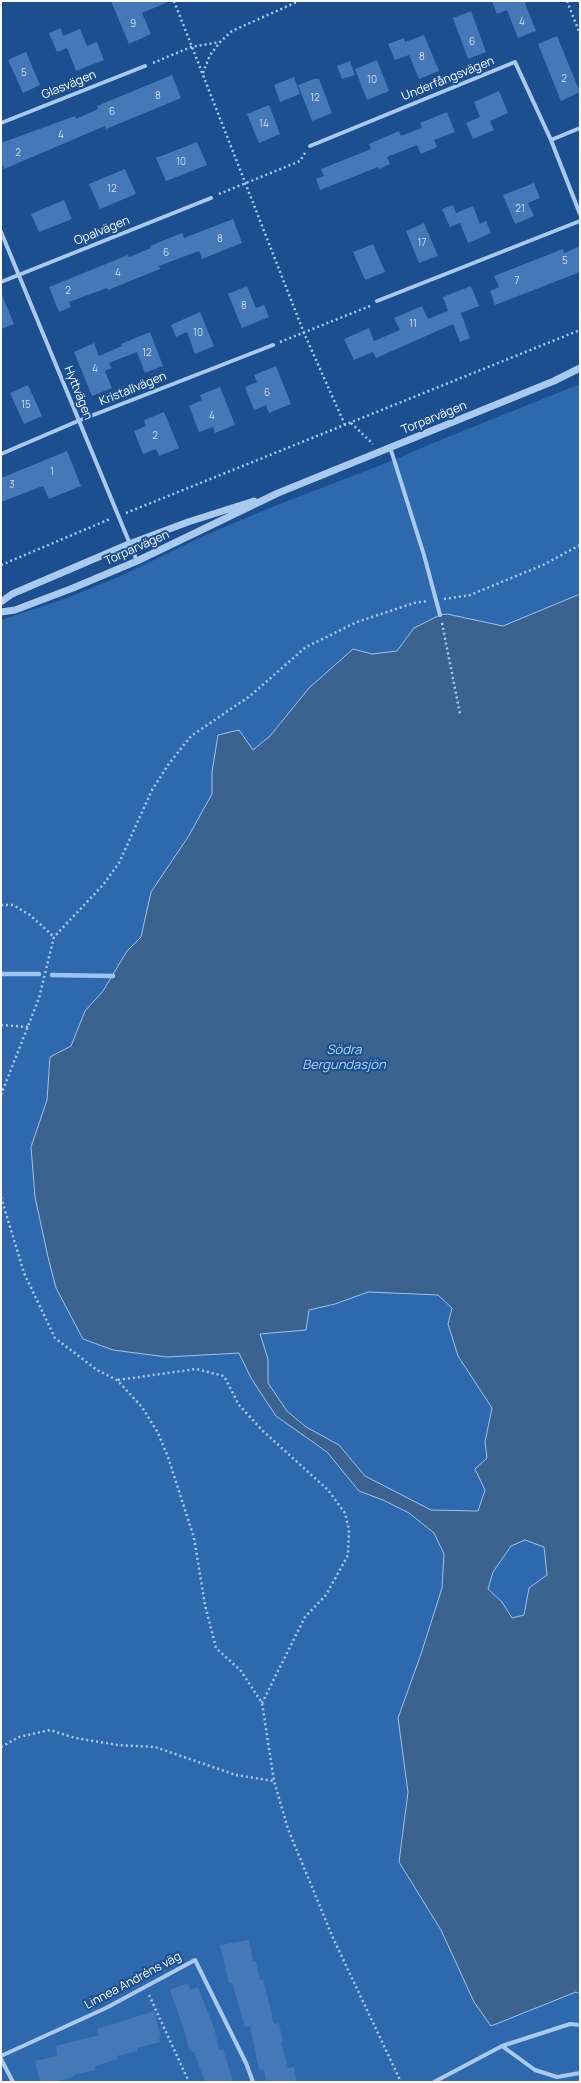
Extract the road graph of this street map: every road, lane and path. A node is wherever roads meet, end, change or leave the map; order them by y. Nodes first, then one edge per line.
1 (174, 1) edge
2 (299, 1) edge
3 (567, 1) edge
4 (580, 34) edge
5 (220, 42) junction
6 (191, 47) junction
7 (145, 66) joint
8 (203, 74) junction
9 (1, 123) edge
10 (580, 128) edge
11 (551, 140) junction
12 (310, 146) joint
13 (245, 183) junction
14 (211, 198) joint
15 (580, 214) edge
16 (580, 221) edge
17 (1, 232) edge
18 (19, 275) junction
19 (1, 282) edge
20 (378, 301) joint
21 (580, 330) edge
22 (304, 333) junction
23 (272, 345) joint
24 (580, 368) edge
25 (580, 373) edge
26 (554, 381) junction
27 (78, 421) junction
28 (352, 423) junction
29 (345, 425) junction
30 (390, 447) junction
31 (380, 451) junction
32 (1, 454) edge
33 (278, 493) junction
34 (117, 516) junction
35 (129, 544) junction
36 (580, 545) edge
37 (137, 561) junction
38 (1, 565) edge
39 (436, 600) junction
40 (1, 602) edge
41 (1, 612) edge
42 (440, 615) joint
43 (460, 714) dead end
44 (1, 905) edge
45 (54, 937) junction
46 (1, 1025) edge
47 (28, 1027) junction
48 (1, 1095) edge
49 (1, 1197) edge
50 (117, 1380) junction
51 (262, 1703) junction
52 (1, 1747) edge
53 (274, 1781) junction
54 (146, 1986) junction
55 (580, 2025) edge
56 (502, 2046) junction
57 (1, 2058) edge
58 (580, 2073) edge
59 (13, 2082) edge
60 (189, 2082) edge
61 (253, 2082) edge
62 (400, 2082) edge
63 (434, 2082) edge

1 - 6 path
2 - 5 path
3 - 4 path
5 - 6 path
5 - 8 path
6 - 7 path
6 - 8 path
7 - 9 street, Glasvägen
8 - 13 path
10 - 11 street
11 - 12 street, Underfångsvägen
11 - 15 street, Underfångsvägen
12 - 13 path
13 - 14 path
13 - 22 path
14 - 18 street, Opalvägen
16 - 20 street
17 - 18 street, Hyttvägen
18 - 19 street, Opalvägen
18 - 27 street, Hyttvägen
20 - 22 path
21 - 28 path
22 - 23 path
22 - 29 path
23 - 27 street, Kristallvägen
24 - 26 street, Torparvägen
25 - 26 street, Torparvägen
26 - 30 street, Torparvägen
27 - 32 street, Kristallvägen
27 - 34 street, Hyttvägen
28 - 29 path
28 - 31 path
29 - 34 path
30 - 31 street, Torparvägen
30 - 39 street
31 - 33 street, Torparvägen
33 - 35 street, Torparvägen
33 - 37 street, Torparvägen
34 - 35 street, Hyttvägen
34 - 38 path
35 - 37 street, Hyttvägen
35 - 40 street, Torparvägen
36 - 39 path
37 - 41 street, Torparvägen
39 - 42 street
39 - 45 path
42 - 43 path
44 - 45 path
45 - 47 path
46 - 47 path
47 - 48 path
49 - 50 path
50 - 51 path
50 - 51 path
51 - 53 path
52 - 53 path
53 - 62 path
54 - 57 street, Linnea Andréns väg
54 - 60 path
54 - 61 street, Linnea Andréns väg
55 - 56 street
56 - 58 street
56 - 63 street
57 - 59 street

